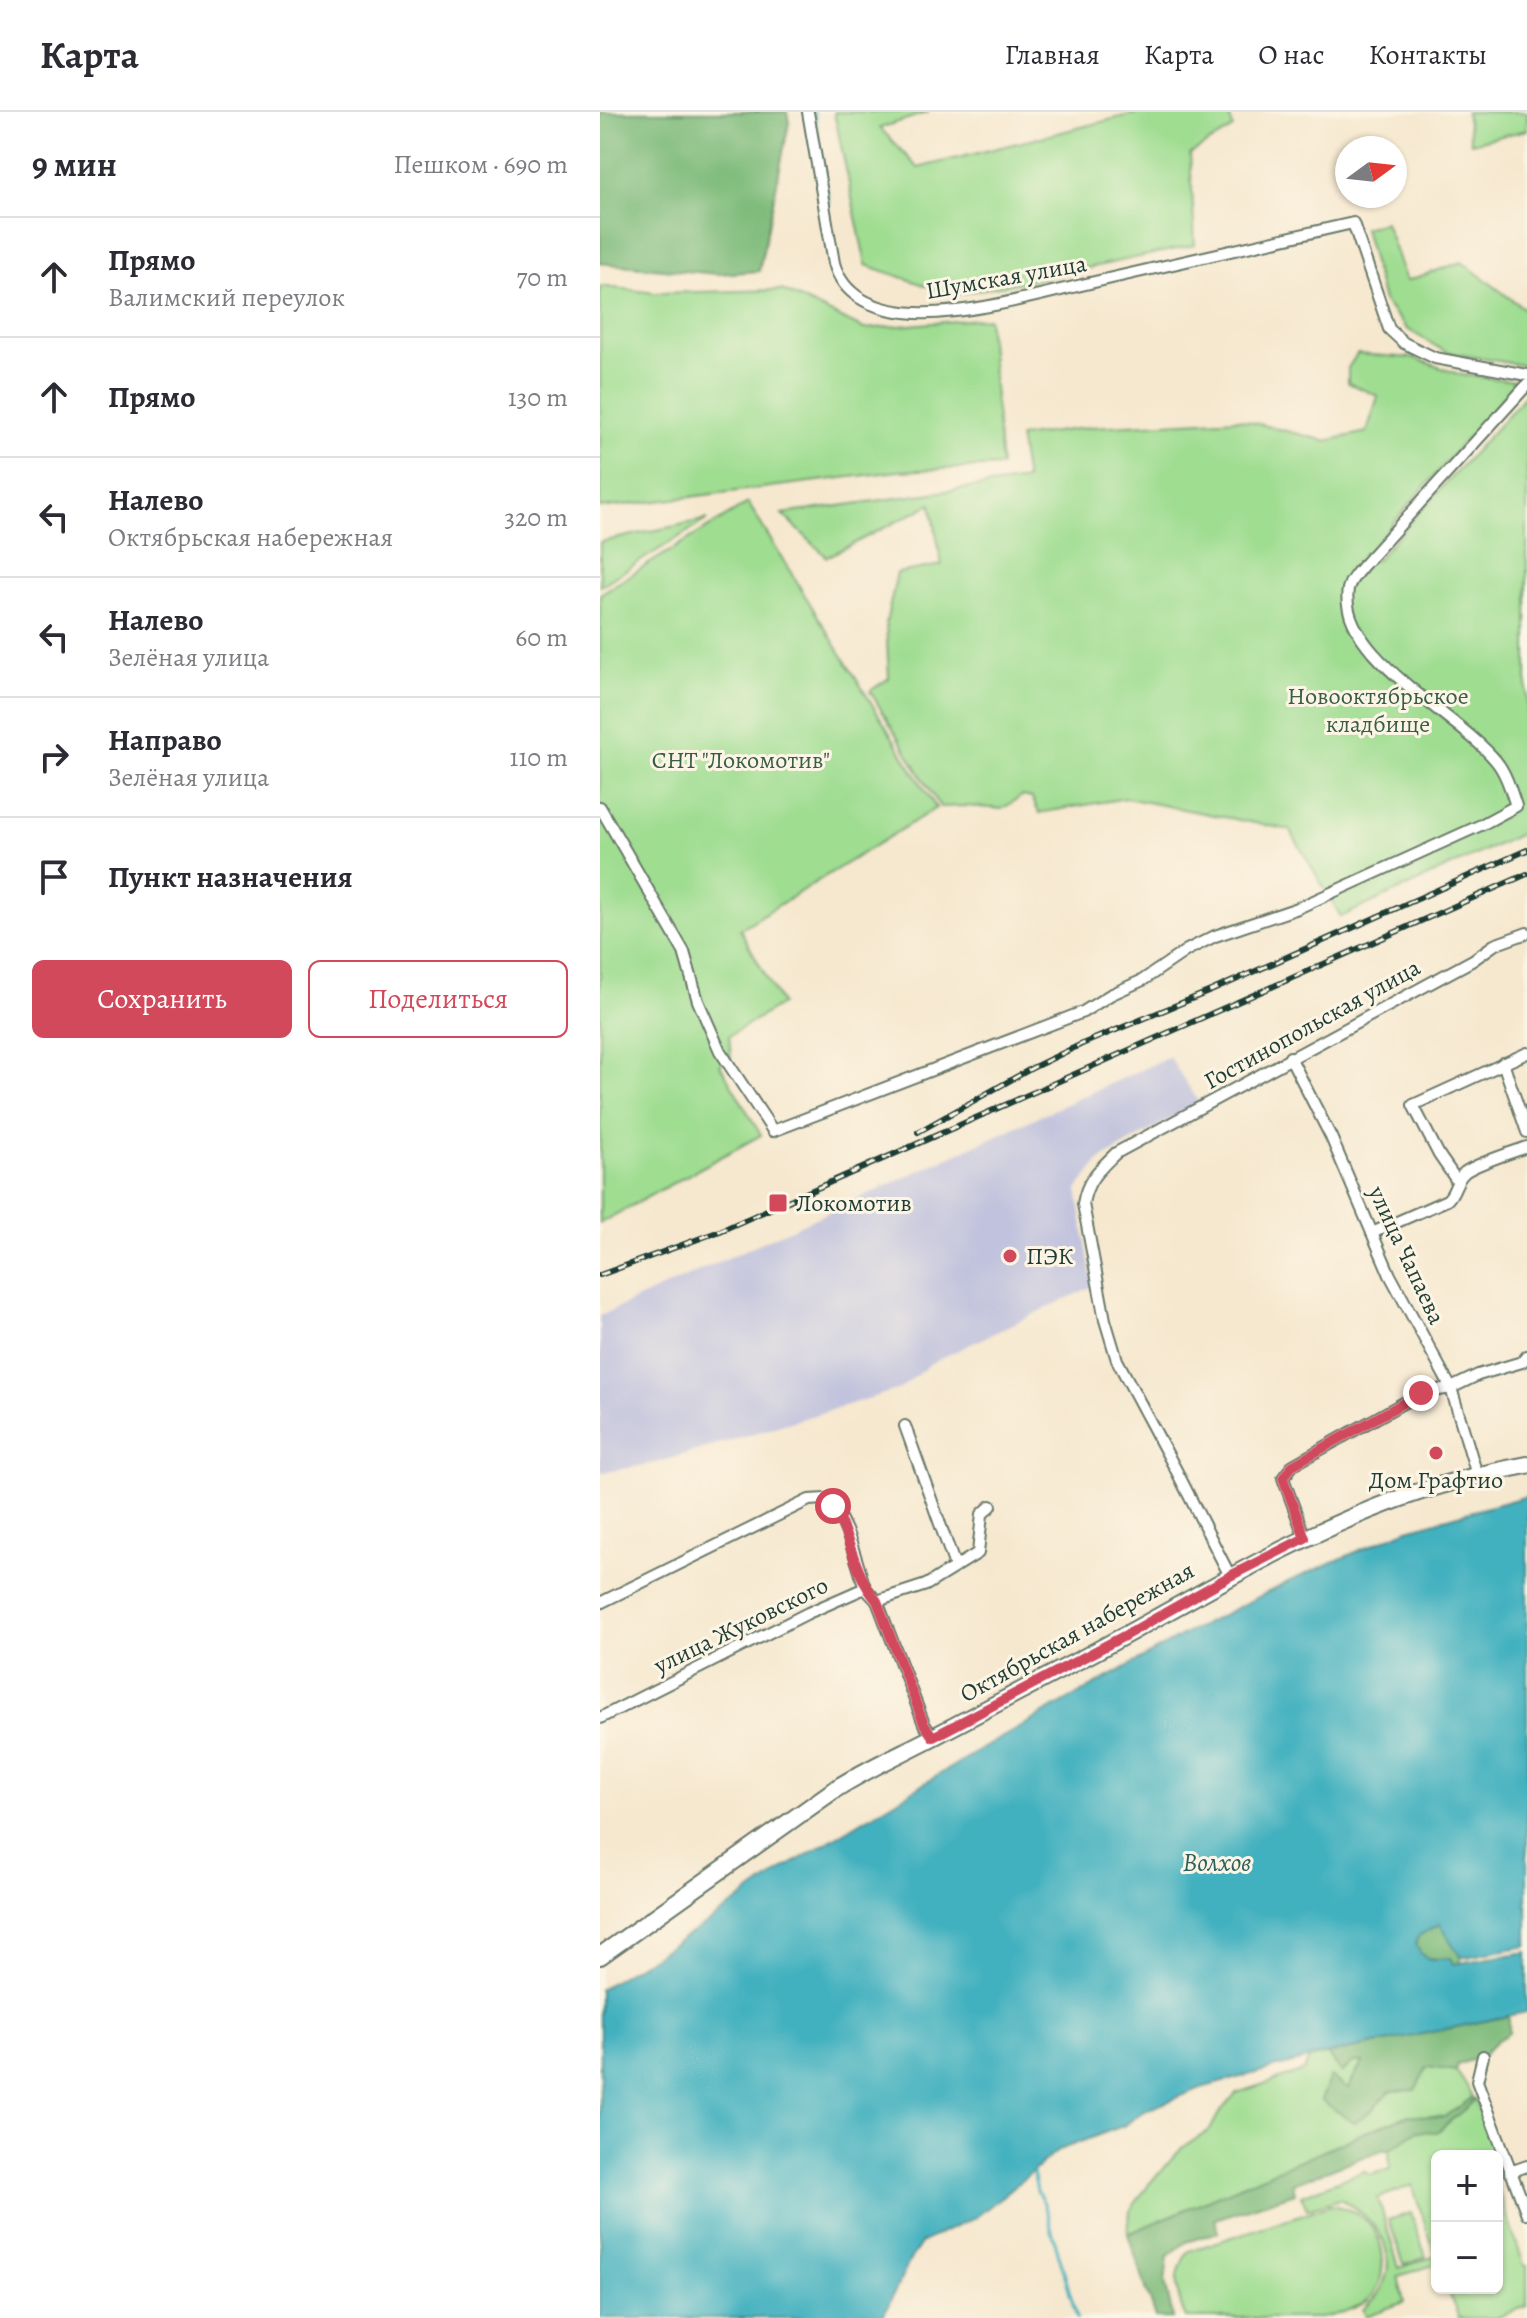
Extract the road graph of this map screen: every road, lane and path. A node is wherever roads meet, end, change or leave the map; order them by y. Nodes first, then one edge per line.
1 (808, 112) edge
2 (1527, 375) edge
3 (1527, 385) edge
4 (600, 807) edge
5 (1527, 933) edge
6 (1527, 1053) edge
7 (1290, 1057) junction
8 (1503, 1063) junction
9 (1527, 1132) edge
10 (1527, 1147) edge
11 (1457, 1181) junction
12 (1372, 1233) junction
13 (1527, 1356) edge
14 (1451, 1388) junction
15 (905, 1426) dead end
16 (1527, 1465) edge
17 (1477, 1475) junction
18 (991, 1506) dead end
19 (1305, 1538) junction
20 (955, 1566) junction
21 (1230, 1576) junction
22 (865, 1588) junction
23 (877, 1601) junction
24 (600, 1603) edge
25 (600, 1718) edge
26 (933, 1737) junction
27 (600, 1956) edge
28 (1483, 2056) dead end
29 (1527, 2166) edge
30 (1510, 2172) junction
31 (1527, 2214) edge

1 - 2 street, Шумская улица
3 - 4 street
5 - 7 street, Гостинопольская улица
6 - 8 street
7 - 12 street, улица Чапаева
7 - 21 street, Гостинопольская улица
8 - 9 street
8 - 11 street
10 - 11 street
11 - 12 street
12 - 14 street, улица Чапаева
13 - 14 street
14 - 17 street, улица Чапаева
14 - 19 street
15 - 20 street
16 - 17 main road, Октябрьская набережная
17 - 19 main road, Октябрьская набережная
18 - 20 street
19 - 21 main road, Октябрьская набережная
20 - 23 street
21 - 26 main road, Октябрьская набережная
22 - 23 street, улица Жуковского
22 - 24 street
22 - 25 street, улица Жуковского
23 - 26 street
26 - 27 main road, Октябрьская набережная
28 - 30 street
29 - 30 street
30 - 31 street

